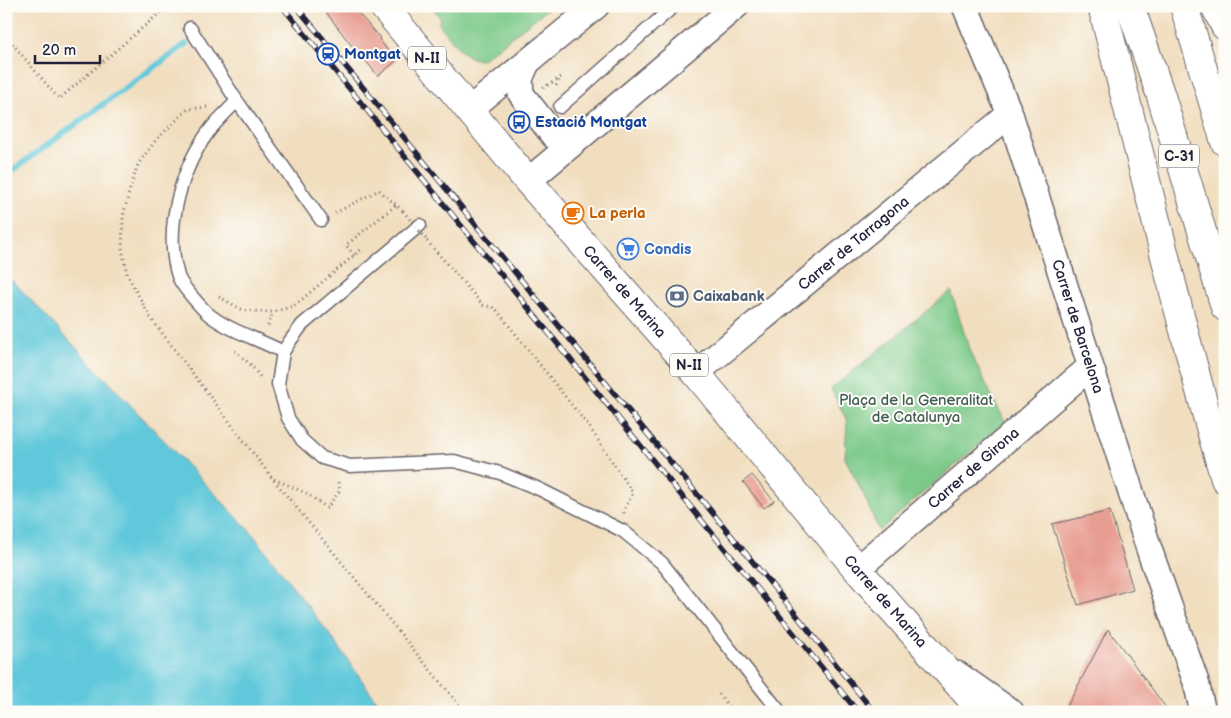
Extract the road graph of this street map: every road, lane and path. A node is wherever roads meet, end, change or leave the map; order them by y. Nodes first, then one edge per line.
1 (168, 6) edge
2 (383, 6) edge
3 (674, 6) edge
4 (736, 6) edge
5 (965, 6) edge
6 (1102, 6) edge
7 (1130, 6) edge
8 (1184, 6) edge
9 (1215, 6) edge
10 (589, 8) edge
11 (1225, 26) edge
12 (190, 28) dead end
13 (6, 36) edge
14 (527, 63) junction
15 (228, 86) junction
16 (554, 89) dead end
17 (536, 92) dead end
18 (237, 101) junction
19 (560, 107) dead end
20 (470, 109) junction
21 (1010, 114) junction
22 (580, 137) junction
23 (1225, 142) edge
24 (528, 181) junction
25 (396, 204) junction
26 (321, 220) joint
27 (420, 225) dead end
28 (219, 297) dead end
29 (1225, 307) edge
30 (273, 312) junction
31 (272, 318) dead end
32 (230, 347) dead end
33 (283, 352) junction
34 (254, 360) dead end
35 (252, 365) junction
36 (1090, 367) junction
37 (696, 373) junction
38 (262, 380) dead end
39 (336, 476) dead end
40 (272, 478) junction
41 (1225, 480) edge
42 (624, 510) dead end
43 (857, 569) junction
44 (936, 657) junction
45 (719, 694) dead end
46 (465, 712) edge
47 (732, 712) edge
48 (780, 712) edge
49 (982, 712) edge
50 (1011, 712) edge
51 (1203, 712) edge

1 - 13 path
2 - 20 main road, Carrer de Marina / N-II
3 - 19 lane
4 - 22 street
5 - 21 street, Carrer de Barcelona
6 - 41 main road
7 - 29 main road, C-31
8 - 23 main road
9 - 11 main road
10 - 14 street
12 - 15 lane
14 - 20 street
14 - 22 street
15 - 18 lane
15 - 40 path
16 - 17 path
18 - 26 lane
18 - 33 lane
20 - 24 main road, Carrer de Marina / N-II
21 - 36 street, Carrer de Barcelona
21 - 37 street, Carrer de Tarragona
22 - 24 street
24 - 37 main road, Carrer de Marina / N-II
25 - 26 path
25 - 30 path
25 - 42 path, bridge
27 - 33 lane
28 - 30 path
30 - 31 path
32 - 35 path
33 - 48 lane
34 - 35 path
35 - 38 path
36 - 43 street, Carrer de Girona
36 - 51 street, Carrer de Barcelona
37 - 43 main road, Carrer de Marina / N-II
39 - 40 path
40 - 46 path
43 - 44 main road, Carrer de Marina / N-II
44 - 49 main road, Carrer de Marina / N-II
44 - 50 street
45 - 47 path

